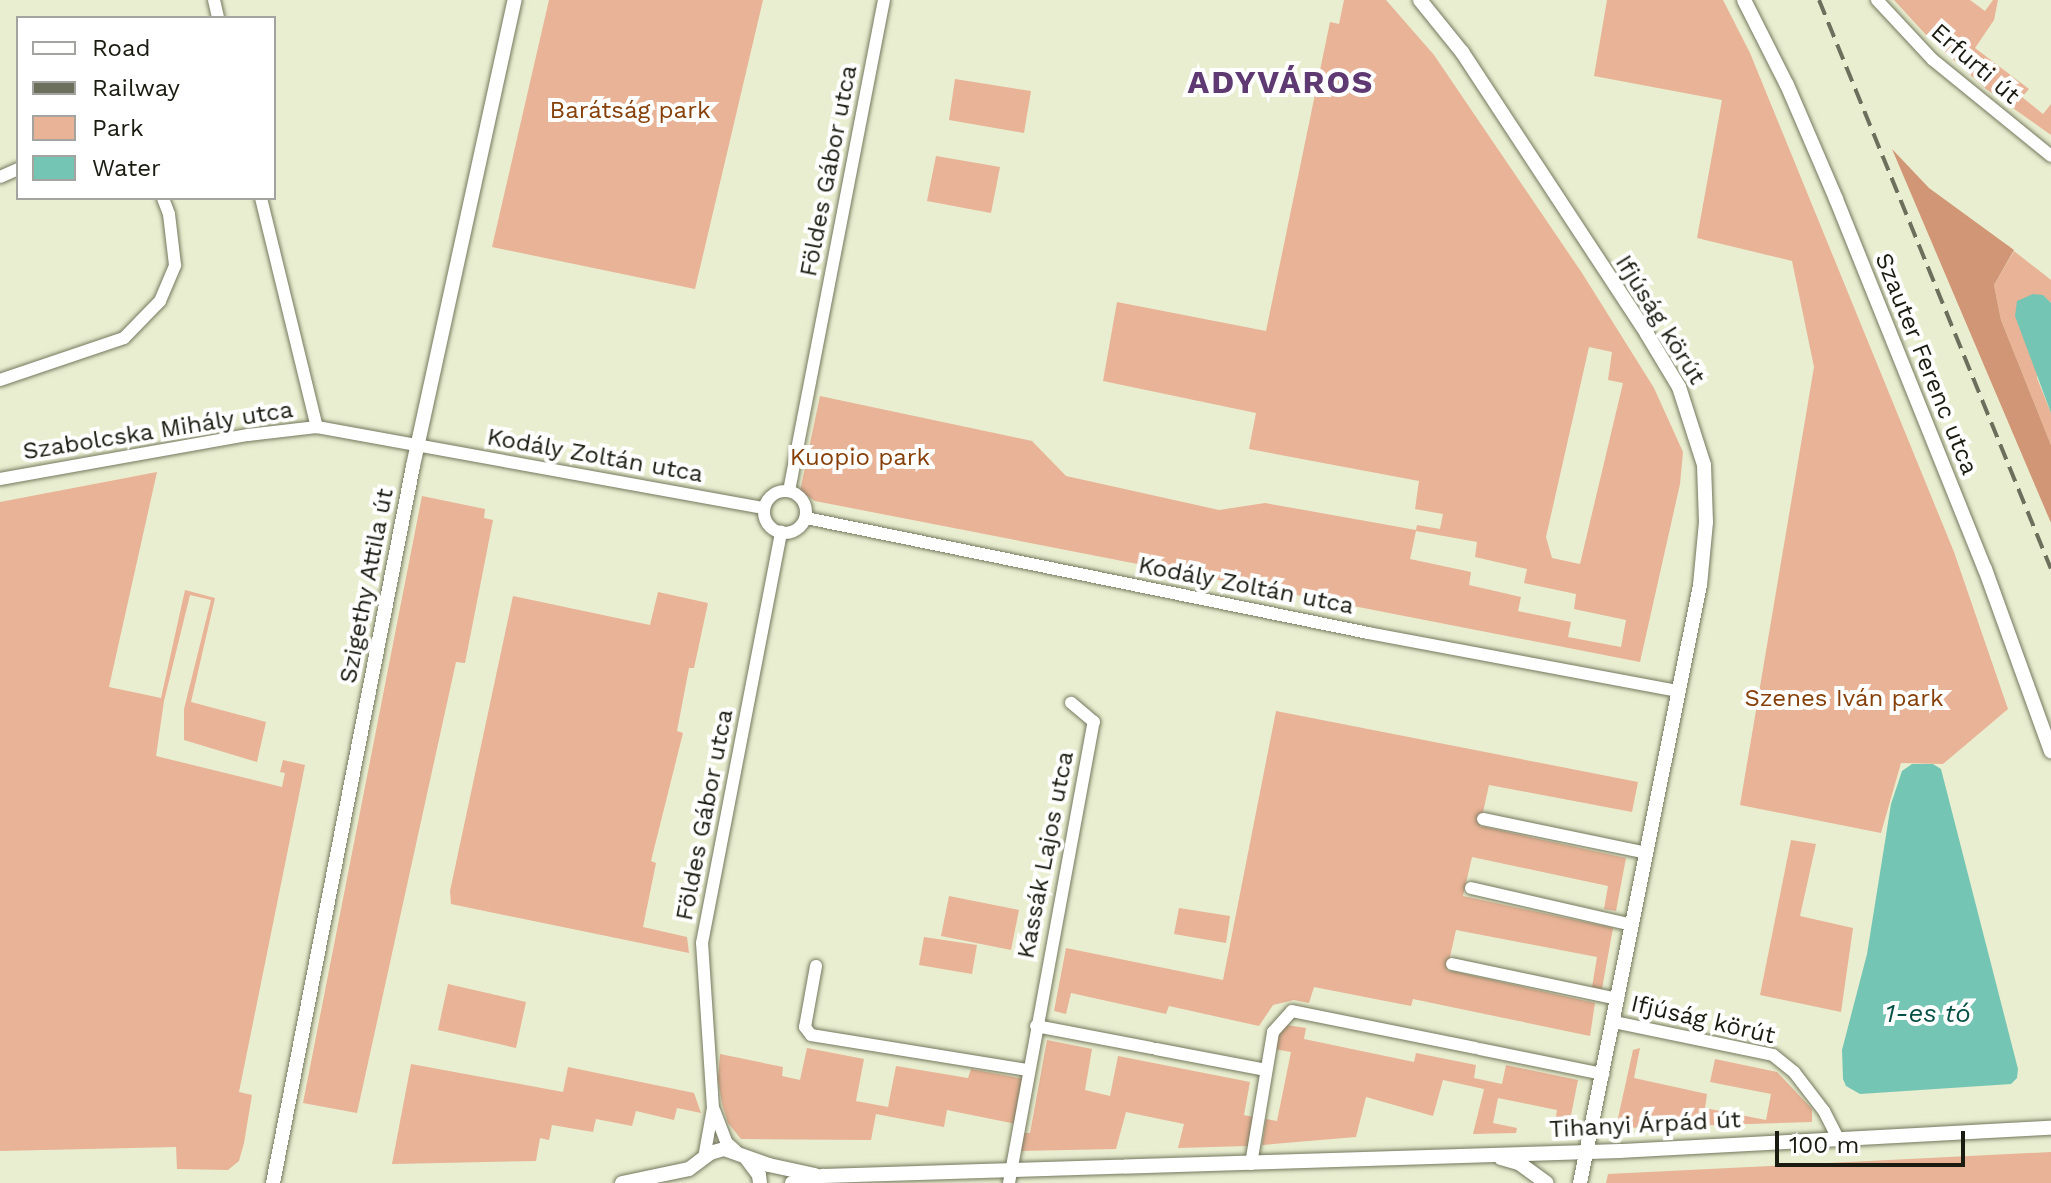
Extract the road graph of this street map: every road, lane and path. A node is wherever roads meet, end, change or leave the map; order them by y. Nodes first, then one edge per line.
1 (515, 0) edge
2 (884, 0) edge
3 (1420, 0) edge
4 (1744, 0) edge
5 (1877, 0) edge
6 (2051, 156) edge
7 (164, 200) edge
8 (261, 200) edge
9 (0, 380) edge
10 (317, 427) junction
11 (417, 445) junction
12 (0, 479) edge
13 (789, 491) junction
14 (764, 508) junction
15 (806, 518) junction
16 (781, 532) junction
17 (1678, 691) junction
18 (1071, 703) dead end
19 (2051, 751) edge
20 (1483, 819) dead end
21 (1647, 853) junction
22 (1471, 888) dead end
23 (1632, 925) junction
24 (1452, 964) dead end
25 (816, 966) dead end
26 (1618, 999) junction
27 (1614, 1022) junction
28 (1036, 1026) junction
29 (1028, 1070) junction
30 (1266, 1070) junction
31 (1603, 1074) junction
32 (713, 1108) junction
33 (2051, 1128) edge
34 (1837, 1137) junction
35 (1586, 1151) junction
36 (740, 1154) junction
37 (1481, 1154) junction
38 (704, 1158) junction
39 (1251, 1164) junction
40 (823, 1176) junction
41 (1010, 1177) edge
42 (273, 1183) edge
43 (624, 1183) edge
44 (694, 1183) edge
45 (760, 1183) edge
46 (792, 1183) edge
47 (1547, 1183) edge
48 (1580, 1183) edge

1 - 11 street, Szigethy Attila út
2 - 13 street, Földes Gábor utca
3 - 17 street, Ifjúság körút
4 - 19 street, Szauter Ferenc utca
5 - 6 street, Erfurti út
7 - 9 street
8 - 10 street
10 - 11 street, Szabolcska Mihály utca
10 - 12 street, Szabolcska Mihály utca
11 - 14 street, Kodály Zoltán utca
11 - 42 street, Szigethy Attila út
13 - 14 street
13 - 15 street
14 - 16 street
15 - 16 street
15 - 17 street, Kodály Zoltán utca
16 - 32 street, Földes Gábor utca
17 - 21 street, Ifjúság körút
18 - 28 street, Kassák Lajos utca
20 - 21 street
21 - 23 street, Ifjúság körút
22 - 23 street
23 - 26 street, Ifjúság körút
24 - 26 street, Ifjúság körút
25 - 29 street
26 - 27 street, Ifjúság körút
27 - 31 street, Ifjúság körút
27 - 34 street, Ifjúság körút
28 - 29 street, Kassák Lajos utca
28 - 30 street
29 - 41 street
30 - 31 street
30 - 39 street
31 - 35 street, Ifjúság körút
32 - 36 street, Földes Gábor utca
32 - 38 street, Földes Gábor utca
33 - 34 street, Tihanyi Árpád út
34 - 35 street, Tihanyi Árpád út
35 - 37 street, Tihanyi Árpád út
35 - 48 street, Ifjúság körút
36 - 38 street, Tihanyi Árpád út
36 - 40 street, Tihanyi Árpád út
36 - 45 street
37 - 39 street, Tihanyi Árpád út
37 - 47 street, Tihanyi Árpád út
38 - 43 street, Tihanyi Árpád út
38 - 44 street
39 - 41 street, Tihanyi Árpád út
40 - 41 street, Tihanyi Árpád út
40 - 46 street, Tihanyi Árpád út

